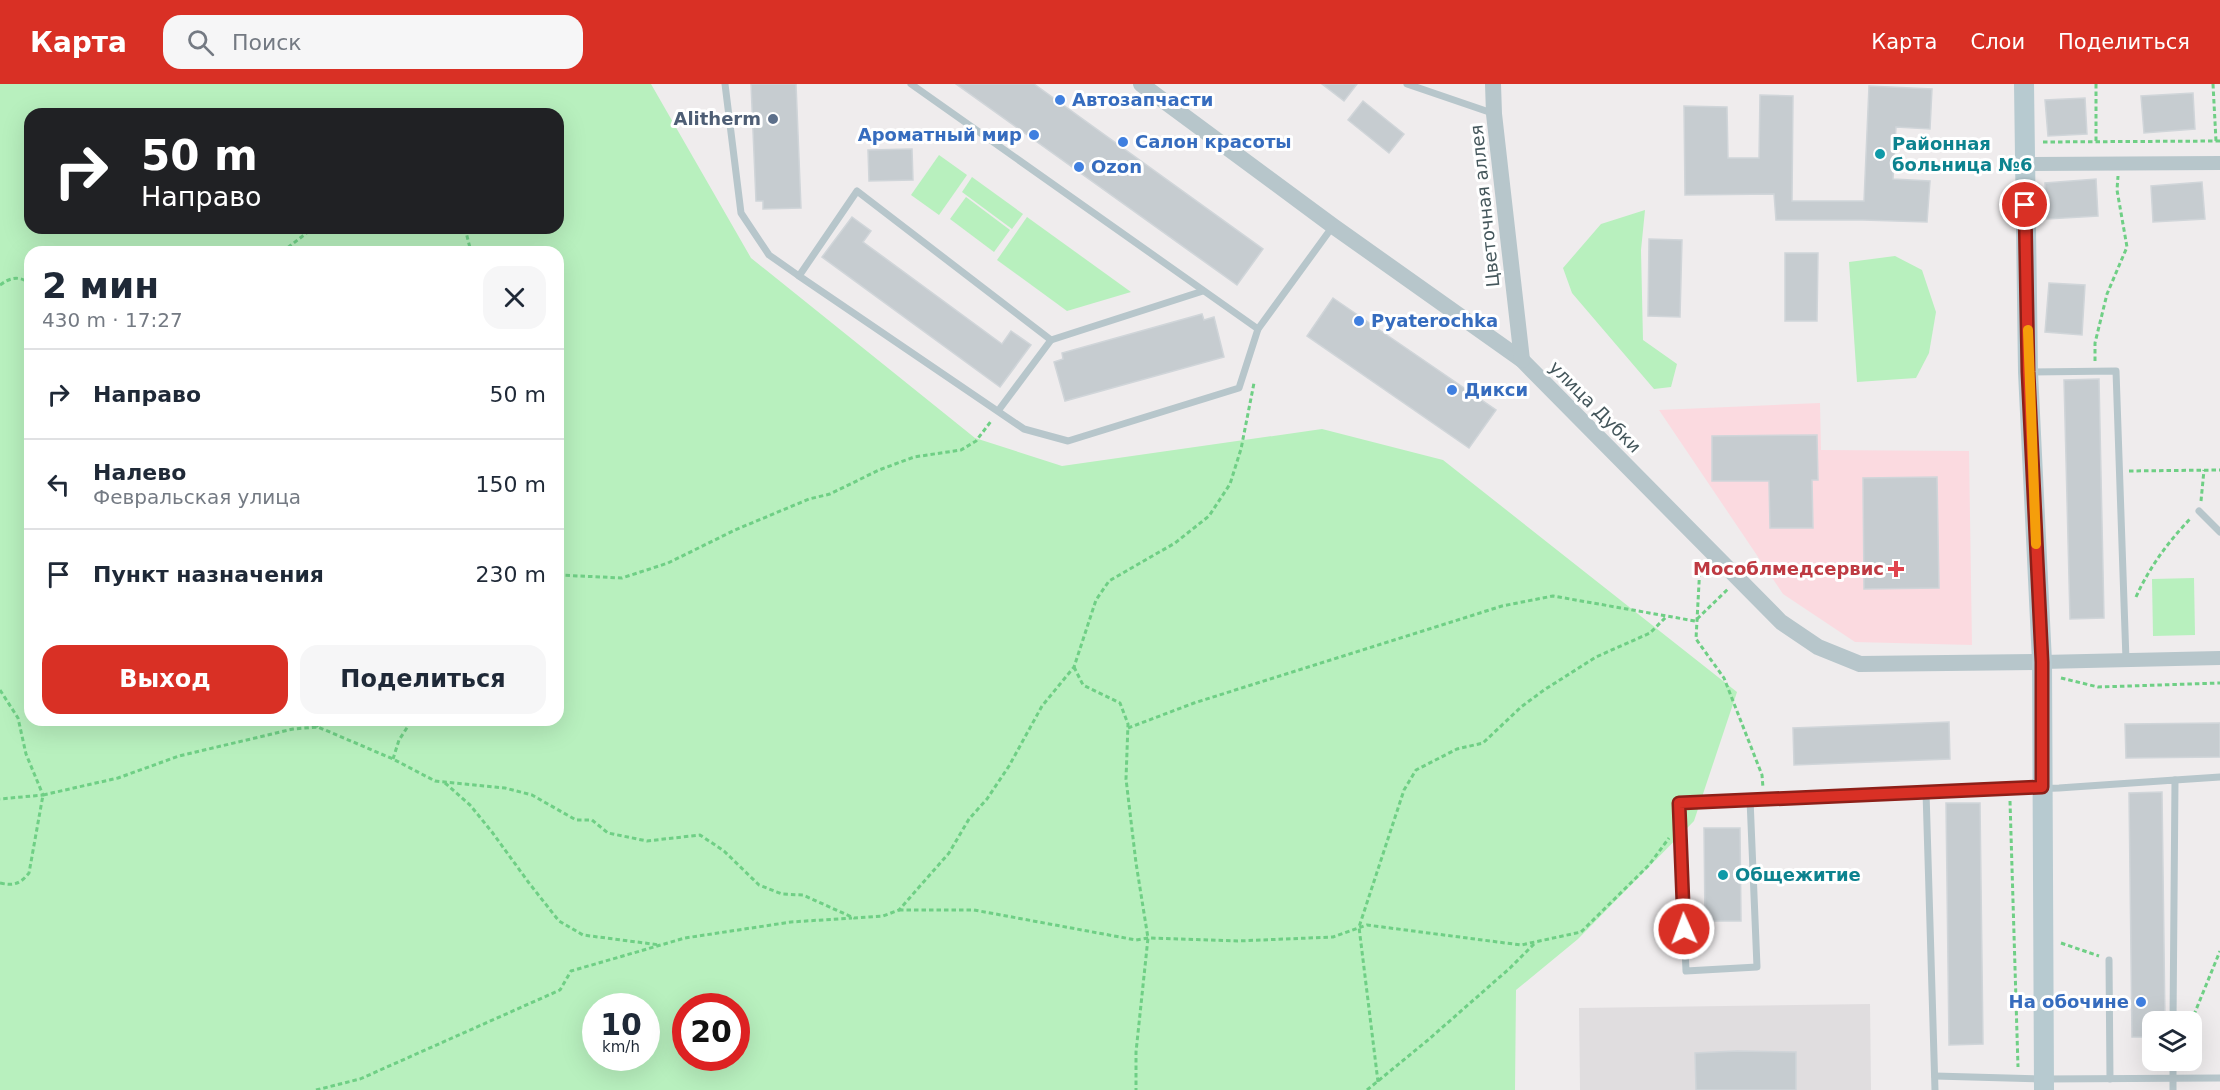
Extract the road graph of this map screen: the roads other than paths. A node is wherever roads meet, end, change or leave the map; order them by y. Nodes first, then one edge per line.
1 (725, 84) edge
2 (911, 84) edge
3 (1141, 84) edge
4 (1407, 84) edge
5 (1493, 84) edge
6 (2024, 84) edge
7 (1494, 114) junction
8 (2220, 163) edge
9 (2025, 164) junction
10 (1333, 226) junction
11 (799, 276) junction
12 (1203, 291) junction
13 (1258, 329) junction
14 (1051, 340) junction
15 (1522, 360) junction
16 (2028, 372) junction
17 (998, 411) junction
18 (2199, 511) road end
19 (2220, 532) edge
20 (2220, 658) edge
21 (2126, 660) junction
22 (2042, 662) junction
23 (2220, 777) edge
24 (2175, 780) junction
25 (2042, 787) junction
26 (1926, 792) junction
27 (1750, 799) junction
28 (2109, 960) road end
29 (2173, 1011) edge
30 (2173, 1071) edge
31 (1935, 1076) junction
32 (2220, 1078) edge
33 (2110, 1079) junction
34 (2173, 1079) junction
35 (2044, 1085) edge
36 (1935, 1090) edge
37 (2173, 1090) edge

1 - 11 lane
2 - 12 lane
3 - 10 street, улица Дубки
4 - 7 lane
5 - 7 street, Цветочная аллея
6 - 9 main road
7 - 15 street, Цветочная аллея
8 - 9 street
9 - 16 main road
10 - 13 lane
10 - 15 street, улица Дубки
11 - 14 lane
11 - 17 lane
12 - 13 lane
12 - 14 lane
13 - 17 lane
14 - 17 lane
15 - 22 street, улица Дубки
16 - 21 lane
16 - 22 main road
18 - 19 lane
20 - 21 street
21 - 22 street
22 - 25 main road
23 - 24 lane
24 - 25 lane
24 - 29 lane
25 - 26 lane
25 - 35 main road
26 - 27 lane
26 - 31 lane
27 - 27 lane
28 - 33 lane
30 - 34 lane
31 - 35 lane
31 - 36 lane
32 - 34 lane
33 - 34 lane
33 - 35 lane
34 - 37 lane

